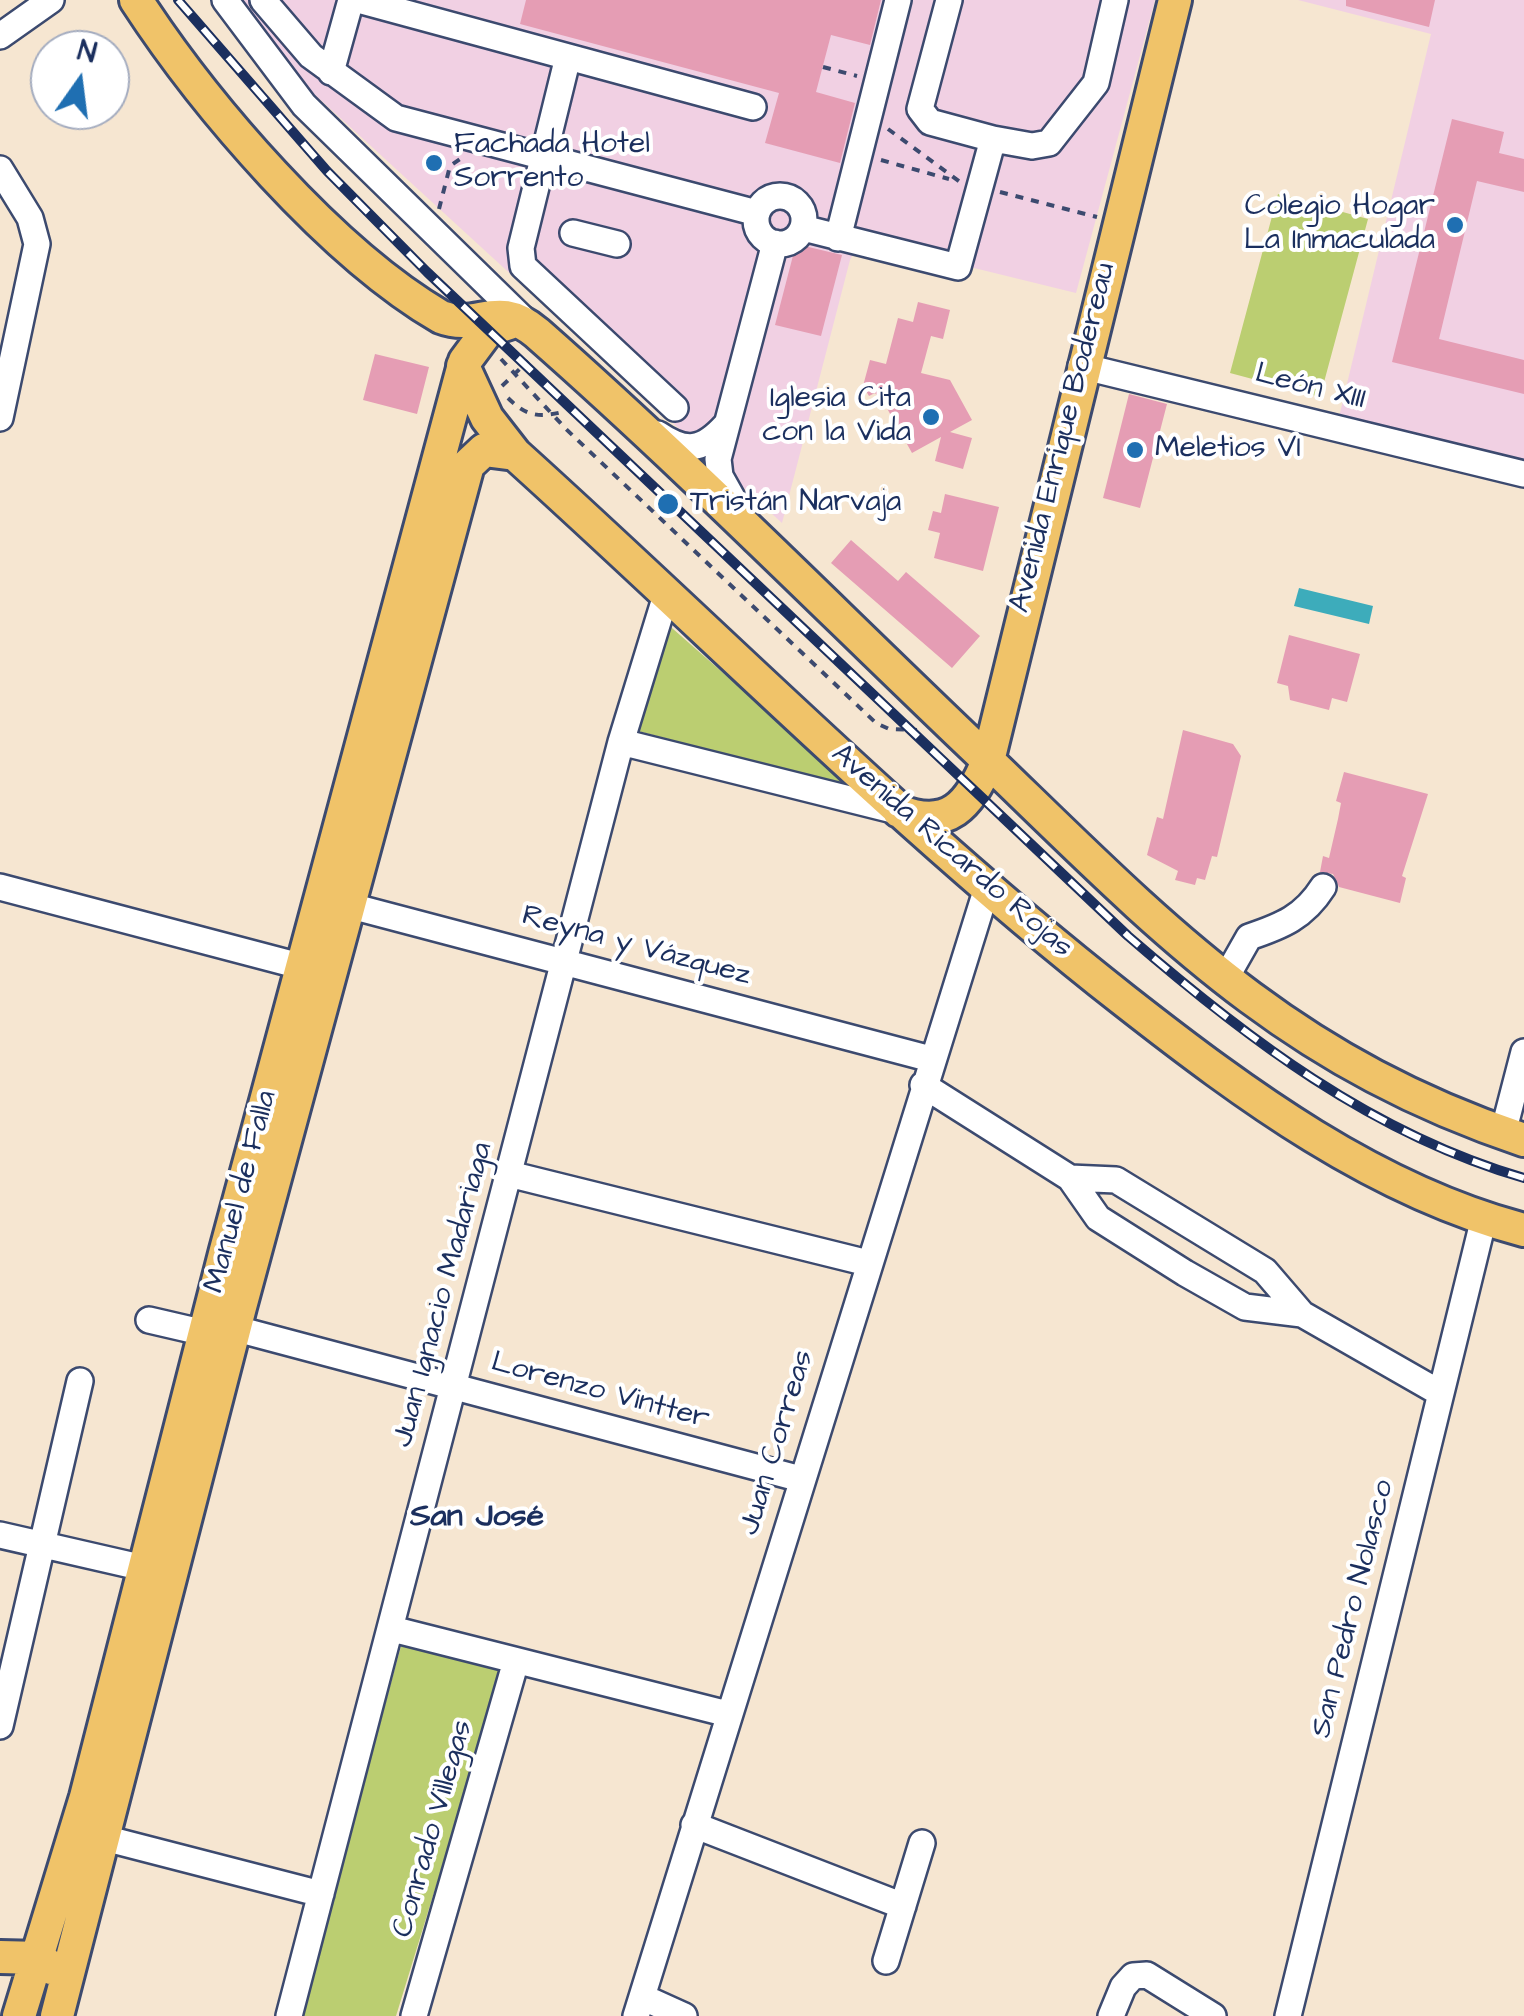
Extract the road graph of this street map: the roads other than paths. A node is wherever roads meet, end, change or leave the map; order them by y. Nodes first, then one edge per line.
1 (51, 0) edge
2 (136, 0) edge
3 (225, 0) edge
4 (262, 0) edge
5 (354, 0) edge
6 (898, 0) edge
7 (949, 0) edge
8 (1115, 0) edge
9 (1175, 0) edge
10 (0, 36) edge
11 (568, 57) junction
12 (331, 72) junction
13 (753, 107) dead end
14 (993, 139) junction
15 (543, 158) junction
16 (0, 169) edge
17 (758, 213) junction
18 (803, 228) junction
19 (573, 233) dead end
20 (838, 238) junction
21 (774, 243) junction
22 (617, 244) dead end
23 (416, 301) junction
24 (542, 338) junction
25 (1082, 366) junction
26 (464, 368) junction
27 (675, 408) dead end
28 (622, 410) junction
29 (0, 418) edge
30 (729, 422) junction
31 (516, 454) junction
32 (1524, 474) edge
33 (762, 543) junction
34 (667, 592) junction
35 (621, 742) junction
36 (988, 761) junction
37 (898, 811) junction
38 (0, 887) edge
39 (1323, 887) dead end
40 (986, 891) junction
41 (337, 902) junction
42 (566, 962) junction
43 (317, 970) junction
44 (1224, 981) junction
45 (1524, 1052) edge
46 (931, 1059) junction
47 (923, 1085) junction
48 (1514, 1136) edge
49 (509, 1174) junction
50 (1070, 1178) junction
51 (1484, 1218) junction
52 (1524, 1230) edge
53 (868, 1264) junction
54 (1302, 1314) junction
55 (149, 1320) dead end
56 (216, 1328) junction
57 (80, 1381) dead end
58 (454, 1386) junction
59 (1440, 1393) junction
60 (801, 1480) junction
61 (0, 1535) edge
62 (42, 1546) junction
63 (144, 1568) junction
64 (392, 1628) junction
65 (516, 1661) junction
66 (728, 1714) junction
67 (0, 1726) edge
68 (694, 1825) junction
69 (922, 1843) dead end
70 (102, 1848) junction
71 (321, 1894) junction
72 (903, 1906) junction
73 (0, 1957) edge
74 (886, 1961) dead end
75 (28, 1973) edge
76 (638, 2006) edge
77 (19, 2016) edge
78 (39, 2016) edge
79 (57, 2016) edge
80 (289, 2016) edge
81 (414, 2016) edge
82 (684, 2016) edge
83 (1110, 2016) edge
84 (1213, 2016) edge
85 (1288, 2016) edge

1 - 10 street
2 - 23 main road, Avenida Ricardo Rojas
3 - 24 street
4 - 12 street
5 - 11 street
5 - 12 street
6 - 20 street
7 - 14 street
8 - 14 street
9 - 25 main road, Avenida Enrique Bodereau
11 - 13 street
11 - 15 street
12 - 15 street
14 - 20 street
15 - 17 street
15 - 27 street
16 - 29 street
17 - 18 street
17 - 21 street
18 - 20 street
18 - 21 street
19 - 22 street
21 - 30 street
23 - 24 main road, Avenida Ricardo Rojas
23 - 26 main road, Avenida Ricardo Rojas
24 - 26 main road
24 - 28 main road, Avenida Ricardo Rojas
25 - 32 street, León XIII
25 - 36 main road, Avenida Enrique Bodereau
26 - 31 main road, Avenida Ricardo Rojas
26 - 41 main road, Manuel de Falla
28 - 30 street
28 - 33 main road, Avenida Ricardo Rojas
30 - 33 street
31 - 34 main road, Avenida Ricardo Rojas
31 - 41 main road, Manuel de Falla
33 - 36 main road, Avenida Ricardo Rojas
34 - 35 street, Juan Ignacio Madariaga
34 - 37 main road, Avenida Ricardo Rojas
35 - 37 street
35 - 42 street, Juan Ignacio Madariaga
36 - 37 main road, Avenida Enrique Bodereau
36 - 44 main road, Avenida Ricardo Rojas
37 - 40 main road, Avenida Ricardo Rojas
38 - 43 street
39 - 44 street
40 - 46 street, Juan Correas
40 - 51 main road, Avenida Ricardo Rojas
41 - 42 street, Reyna y Vázquez
41 - 43 main road, Manuel de Falla
42 - 46 street, Reyna y Vázquez
42 - 49 street, Juan Ignacio Madariaga
43 - 56 main road, Manuel de Falla
44 - 48 main road, Avenida Ricardo Rojas
45 - 48 street
46 - 47 street, Juan Correas
47 - 50 street
47 - 53 street, Juan Correas
49 - 53 street
49 - 58 street, Juan Ignacio Madariaga
50 - 54 street
50 - 54 street
51 - 52 main road, Avenida Ricardo Rojas
51 - 59 street, San Pedro Nolasco
53 - 60 street, Juan Correas
54 - 59 street
55 - 56 street, Lorenzo Vintter
56 - 58 street, Lorenzo Vintter
56 - 63 main road, Manuel de Falla
56 - 70 main road, Manuel de Falla
57 - 62 street
58 - 60 street, Lorenzo Vintter
58 - 64 street, Juan Ignacio Madariaga
59 - 85 street, San Pedro Nolasco
60 - 66 street, Juan Correas
61 - 62 street
62 - 63 street
62 - 67 street
63 - 75 main road, Manuel de Falla
64 - 65 street
64 - 71 street, Juan Ignacio Madariaga
65 - 66 street
65 - 81 street, Conrado Villegas
66 - 68 street, Juan Correas
68 - 72 street
68 - 76 street, Juan Correas
69 - 72 street
70 - 71 street
70 - 75 main road
70 - 79 main road, Manuel de Falla
71 - 80 street, Juan Ignacio Madariaga
72 - 74 street
73 - 75 main road
75 - 77 main road, Manuel de Falla
75 - 78 main road
76 - 82 street
83 - 84 street

